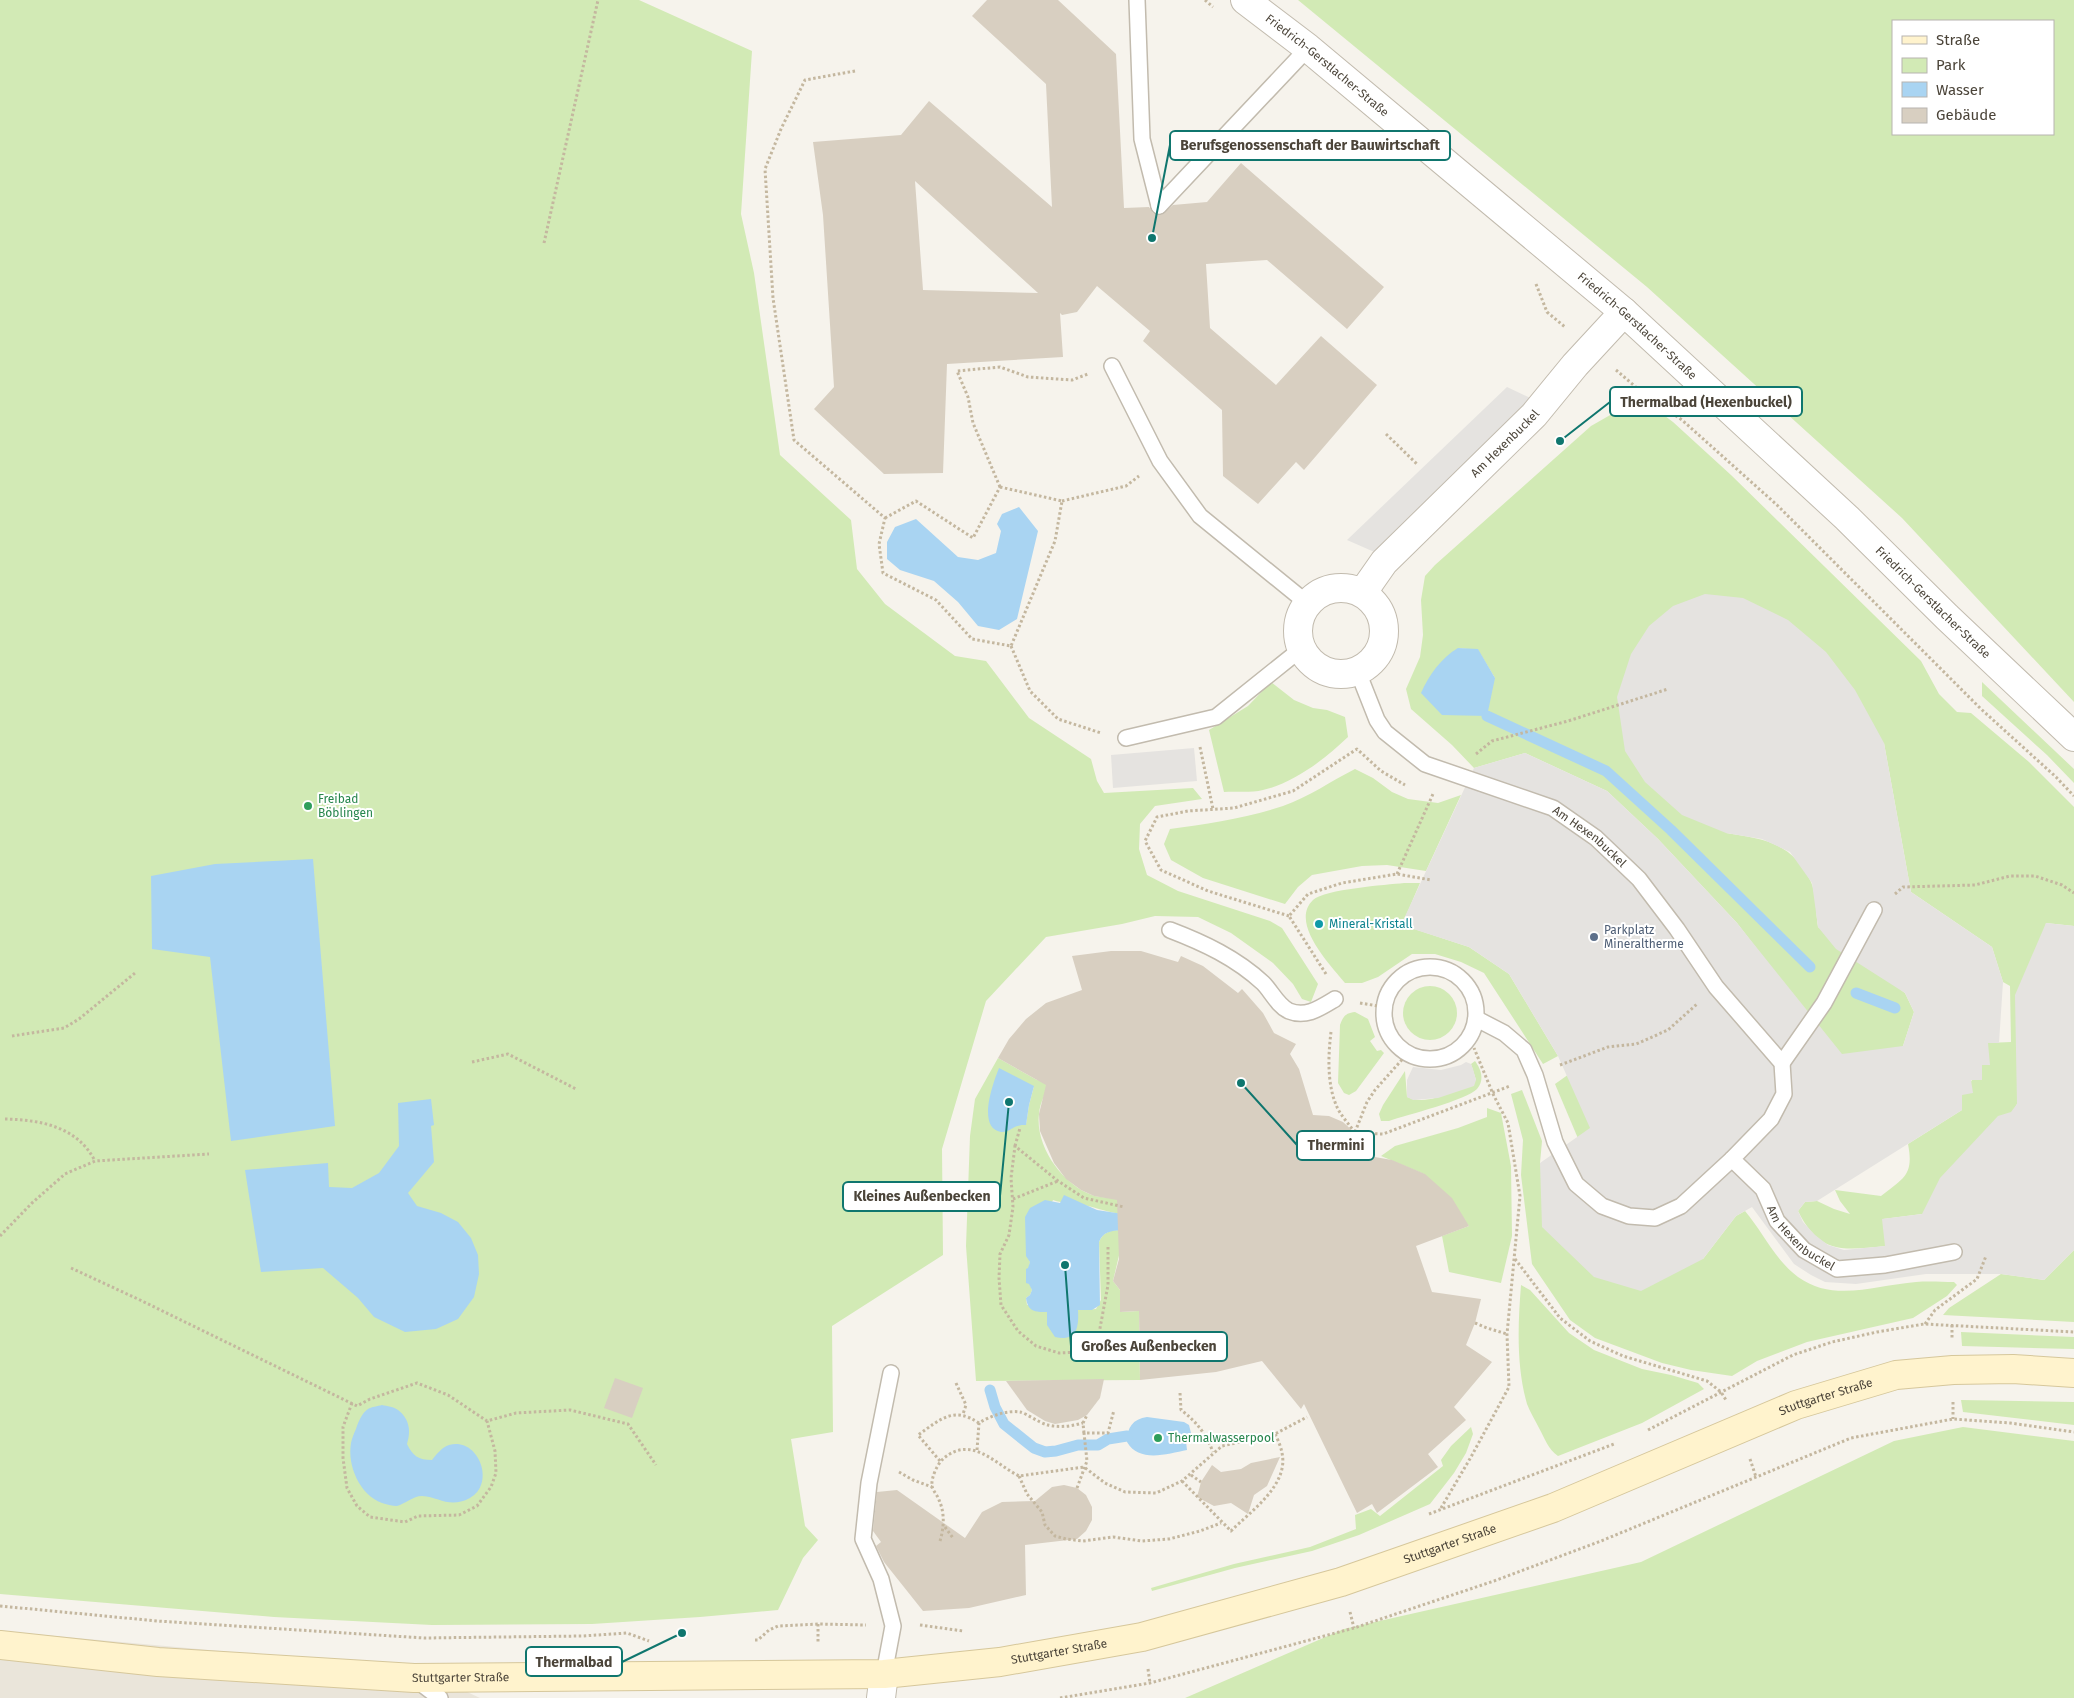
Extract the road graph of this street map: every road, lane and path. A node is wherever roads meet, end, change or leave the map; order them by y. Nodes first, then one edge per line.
1 (598, 0) edge
2 (1137, 0) edge
3 (1245, 0) edge
4 (1308, 48) junction
5 (855, 71) dead end
6 (544, 243) dead end
7 (1624, 312) junction
8 (1112, 366) joint
9 (1644, 394) dead end
10 (1386, 434) dead end
11 (1418, 465) dead end
12 (1126, 486) dead end
13 (1000, 487) junction
14 (1062, 501) junction
15 (885, 518) junction
16 (1363, 592) junction
17 (1307, 603) junction
18 (1011, 646) junction
19 (1301, 649) junction
20 (1358, 672) junction
21 (1668, 689) dead end
22 (1195, 722) junction
23 (2074, 737) edge
24 (1126, 738) joint
25 (1492, 741) dead end
26 (1406, 786) dead end
27 (1424, 790) dead end
28 (2074, 796) edge
29 (1213, 809) junction
30 (1397, 874) junction
31 (1431, 880) dead end
32 (2074, 893) edge
33 (1874, 910) joint
34 (1289, 916) junction
35 (1170, 930) dead end
36 (135, 973) dead end
37 (1716, 988) junction
38 (1335, 999) junction
39 (1384, 1007) junction
40 (1477, 1018) junction
41 (12, 1036) dead end
42 (1470, 1038) junction
43 (1407, 1054) junction
44 (472, 1062) dead end
45 (1782, 1063) junction
46 (1536, 1074) junction
47 (576, 1089) dead end
48 (1493, 1094) junction
49 (5, 1119) dead end
50 (1020, 1128) dead end
51 (1355, 1133) junction
52 (1015, 1146) junction
53 (209, 1154) dead end
54 (1732, 1159) junction
55 (95, 1161) junction
56 (1058, 1181) junction
57 (1013, 1199) junction
58 (1124, 1207) dead end
59 (0, 1236) edge
60 (1108, 1247) dead end
61 (1954, 1252) dead end
62 (1986, 1256) dead end
63 (1515, 1258) junction
64 (71, 1268) dead end
65 (1475, 1322) dead end
66 (1924, 1324) junction
67 (2074, 1332) edge
68 (1507, 1334) junction
69 (891, 1373) dead end
70 (2074, 1373) edge
71 (956, 1383) dead end
72 (1721, 1392) junction
73 (1180, 1393) dead end
74 (352, 1403) junction
75 (1114, 1410) dead end
76 (963, 1414) junction
77 (1087, 1415) dead end
78 (1307, 1417) dead end
79 (487, 1421) junction
80 (980, 1423) junction
81 (1084, 1423) junction
82 (1644, 1432) dead end
83 (2074, 1432) edge
84 (1084, 1433) junction
85 (1275, 1434) junction
86 (1617, 1443) dead end
87 (977, 1450) junction
88 (1213, 1452) junction
89 (940, 1461) junction
90 (656, 1465) dead end
91 (1084, 1467) junction
92 (892, 1468) dead end
93 (1191, 1475) junction
94 (1019, 1476) junction
95 (1182, 1481) junction
96 (1201, 1482) dead end
97 (932, 1487) junction
98 (1077, 1488) dead end
99 (1440, 1508) junction
100 (1423, 1517) dead end
101 (1221, 1523) junction
102 (944, 1526) junction
103 (953, 1538) dead end
104 (940, 1541) dead end
105 (0, 1606) edge
106 (893, 1626) junction
107 (967, 1632) dead end
108 (749, 1641) dead end
109 (653, 1643) dead end
110 (0, 1645) edge
111 (414, 1678) junction
112 (883, 1686) edge
113 (440, 1698) edge
114 (1060, 1698) edge

1 - 6 path
2 - 4 lane
3 - 4 street, Friedrich-Gerstlacher-Straße
4 - 7 street, Friedrich-Gerstlacher-Straße
5 - 15 path
7 - 16 street, Am Hexenbuckel
7 - 23 street, Friedrich-Gerstlacher-Straße
8 - 13 path
8 - 17 lane
9 - 28 path
10 - 11 path
12 - 14 path
13 - 14 path
13 - 15 path
14 - 18 path
15 - 18 path
16 - 17 street
16 - 20 street
17 - 19 street
18 - 24 path
19 - 20 street
19 - 22 lane
20 - 37 lane, Am Hexenbuckel
21 - 25 path
22 - 24 lane
22 - 29 path
26 - 29 path
27 - 30 path
29 - 34 path
30 - 31 path
30 - 34 path
32 - 33 path
33 - 45 lane
34 - 38 path
35 - 38 lane
36 - 41 path
37 - 45 lane, Am Hexenbuckel
37 - 46 path
38 - 39 path
38 - 51 path
39 - 40 lane
39 - 43 lane
40 - 42 lane
40 - 46 lane
42 - 43 lane
42 - 48 path
43 - 51 path
44 - 47 path
45 - 54 lane
46 - 54 lane
48 - 51 path
48 - 63 path
49 - 55 path
50 - 52 path
52 - 56 path
52 - 57 path
53 - 55 path
54 - 61 lane, Am Hexenbuckel
55 - 59 path
56 - 57 path
56 - 58 path
57 - 60 path
62 - 66 path
63 - 68 path
63 - 72 path
64 - 74 path
65 - 68 path
66 - 67 path
66 - 72 path
68 - 99 path
69 - 106 lane
70 - 112 main road, Stuttgarter Straße
71 - 76 path
72 - 82 path
73 - 88 path
74 - 79 path
74 - 79 path
75 - 84 path
76 - 80 path
76 - 89 path
77 - 81 path
78 - 85 path
79 - 90 path
80 - 81 path
80 - 87 path
81 - 84 path
83 - 114 path
84 - 91 path
85 - 88 path
85 - 101 path
86 - 99 path
87 - 89 path
87 - 94 path
88 - 93 path
89 - 97 path
91 - 94 path
91 - 95 path
91 - 98 path
92 - 97 path
93 - 95 path
93 - 96 path
94 - 101 path
95 - 101 path
97 - 102 path
99 - 100 path
102 - 103 path
102 - 104 path
105 - 109 path
106 - 107 path
106 - 108 path
106 - 112 lane
110 - 111 main road, Stuttgarter Straße
111 - 112 main road, Stuttgarter Straße
111 - 113 lane

